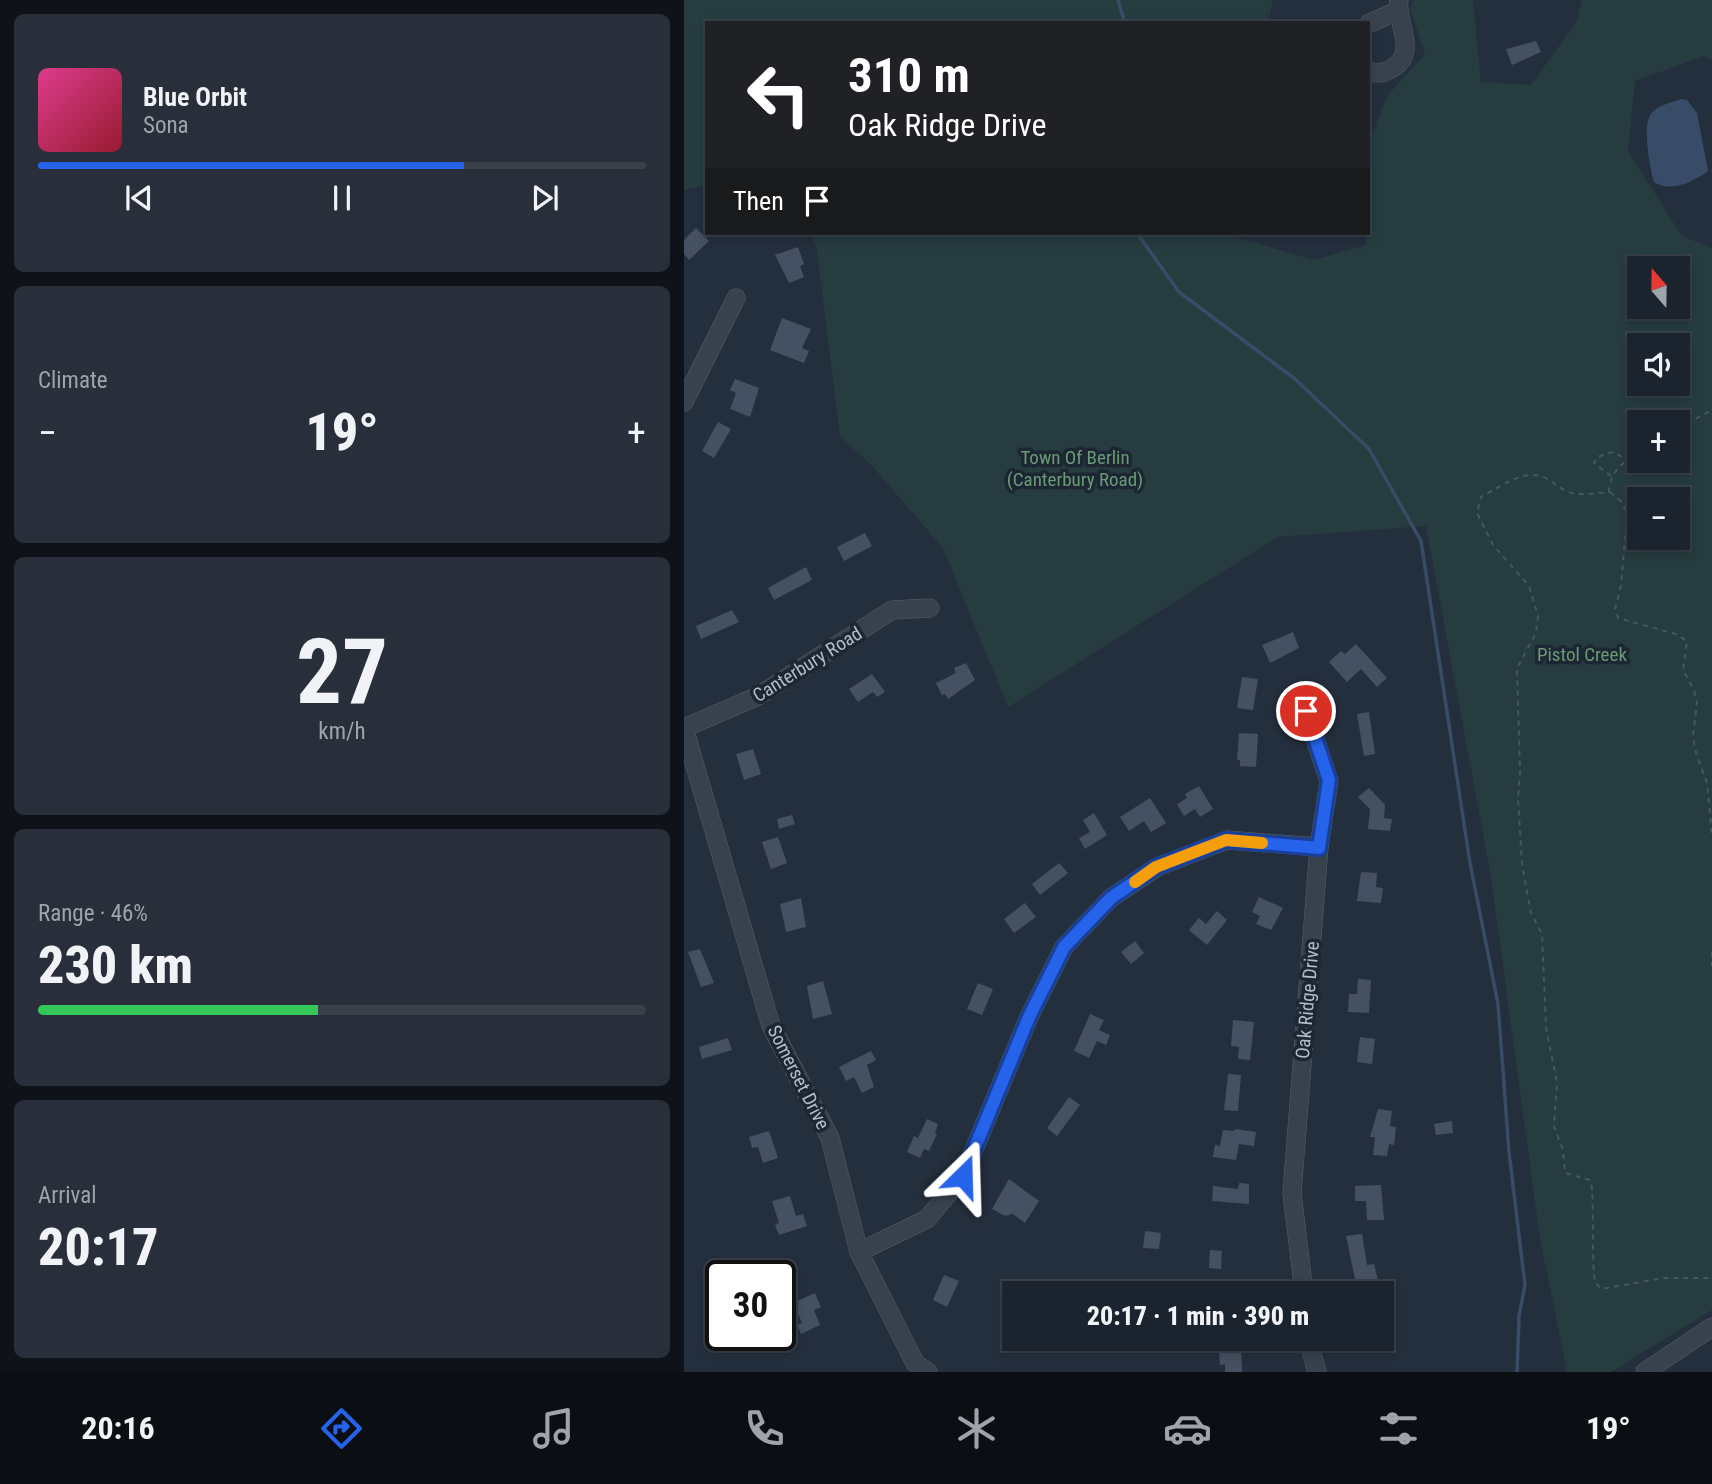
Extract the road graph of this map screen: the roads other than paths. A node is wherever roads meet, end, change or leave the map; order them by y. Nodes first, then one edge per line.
1 (1398, 5) edge
2 (1370, 23) edge
3 (1370, 72) edge
4 (736, 298) dead end
5 (684, 402) edge
6 (930, 608) dead end
7 (1306, 711) dead end
8 (684, 728) edge
9 (1319, 848) junction
10 (858, 1252) junction
11 (1303, 1281) edge
12 (1712, 1327) edge
13 (1311, 1351) edge
14 (928, 1372) edge
15 (1317, 1372) edge
16 (1645, 1372) edge

1 - 2 street
1 - 3 street
4 - 5 street
6 - 8 street, Canterbury Road
7 - 9 street, Oak Ridge Drive
8 - 10 street, Somerset Drive
9 - 10 street
9 - 11 street, Oak Ridge Drive
10 - 14 street, Somerset Drive
12 - 16 street
13 - 15 street

